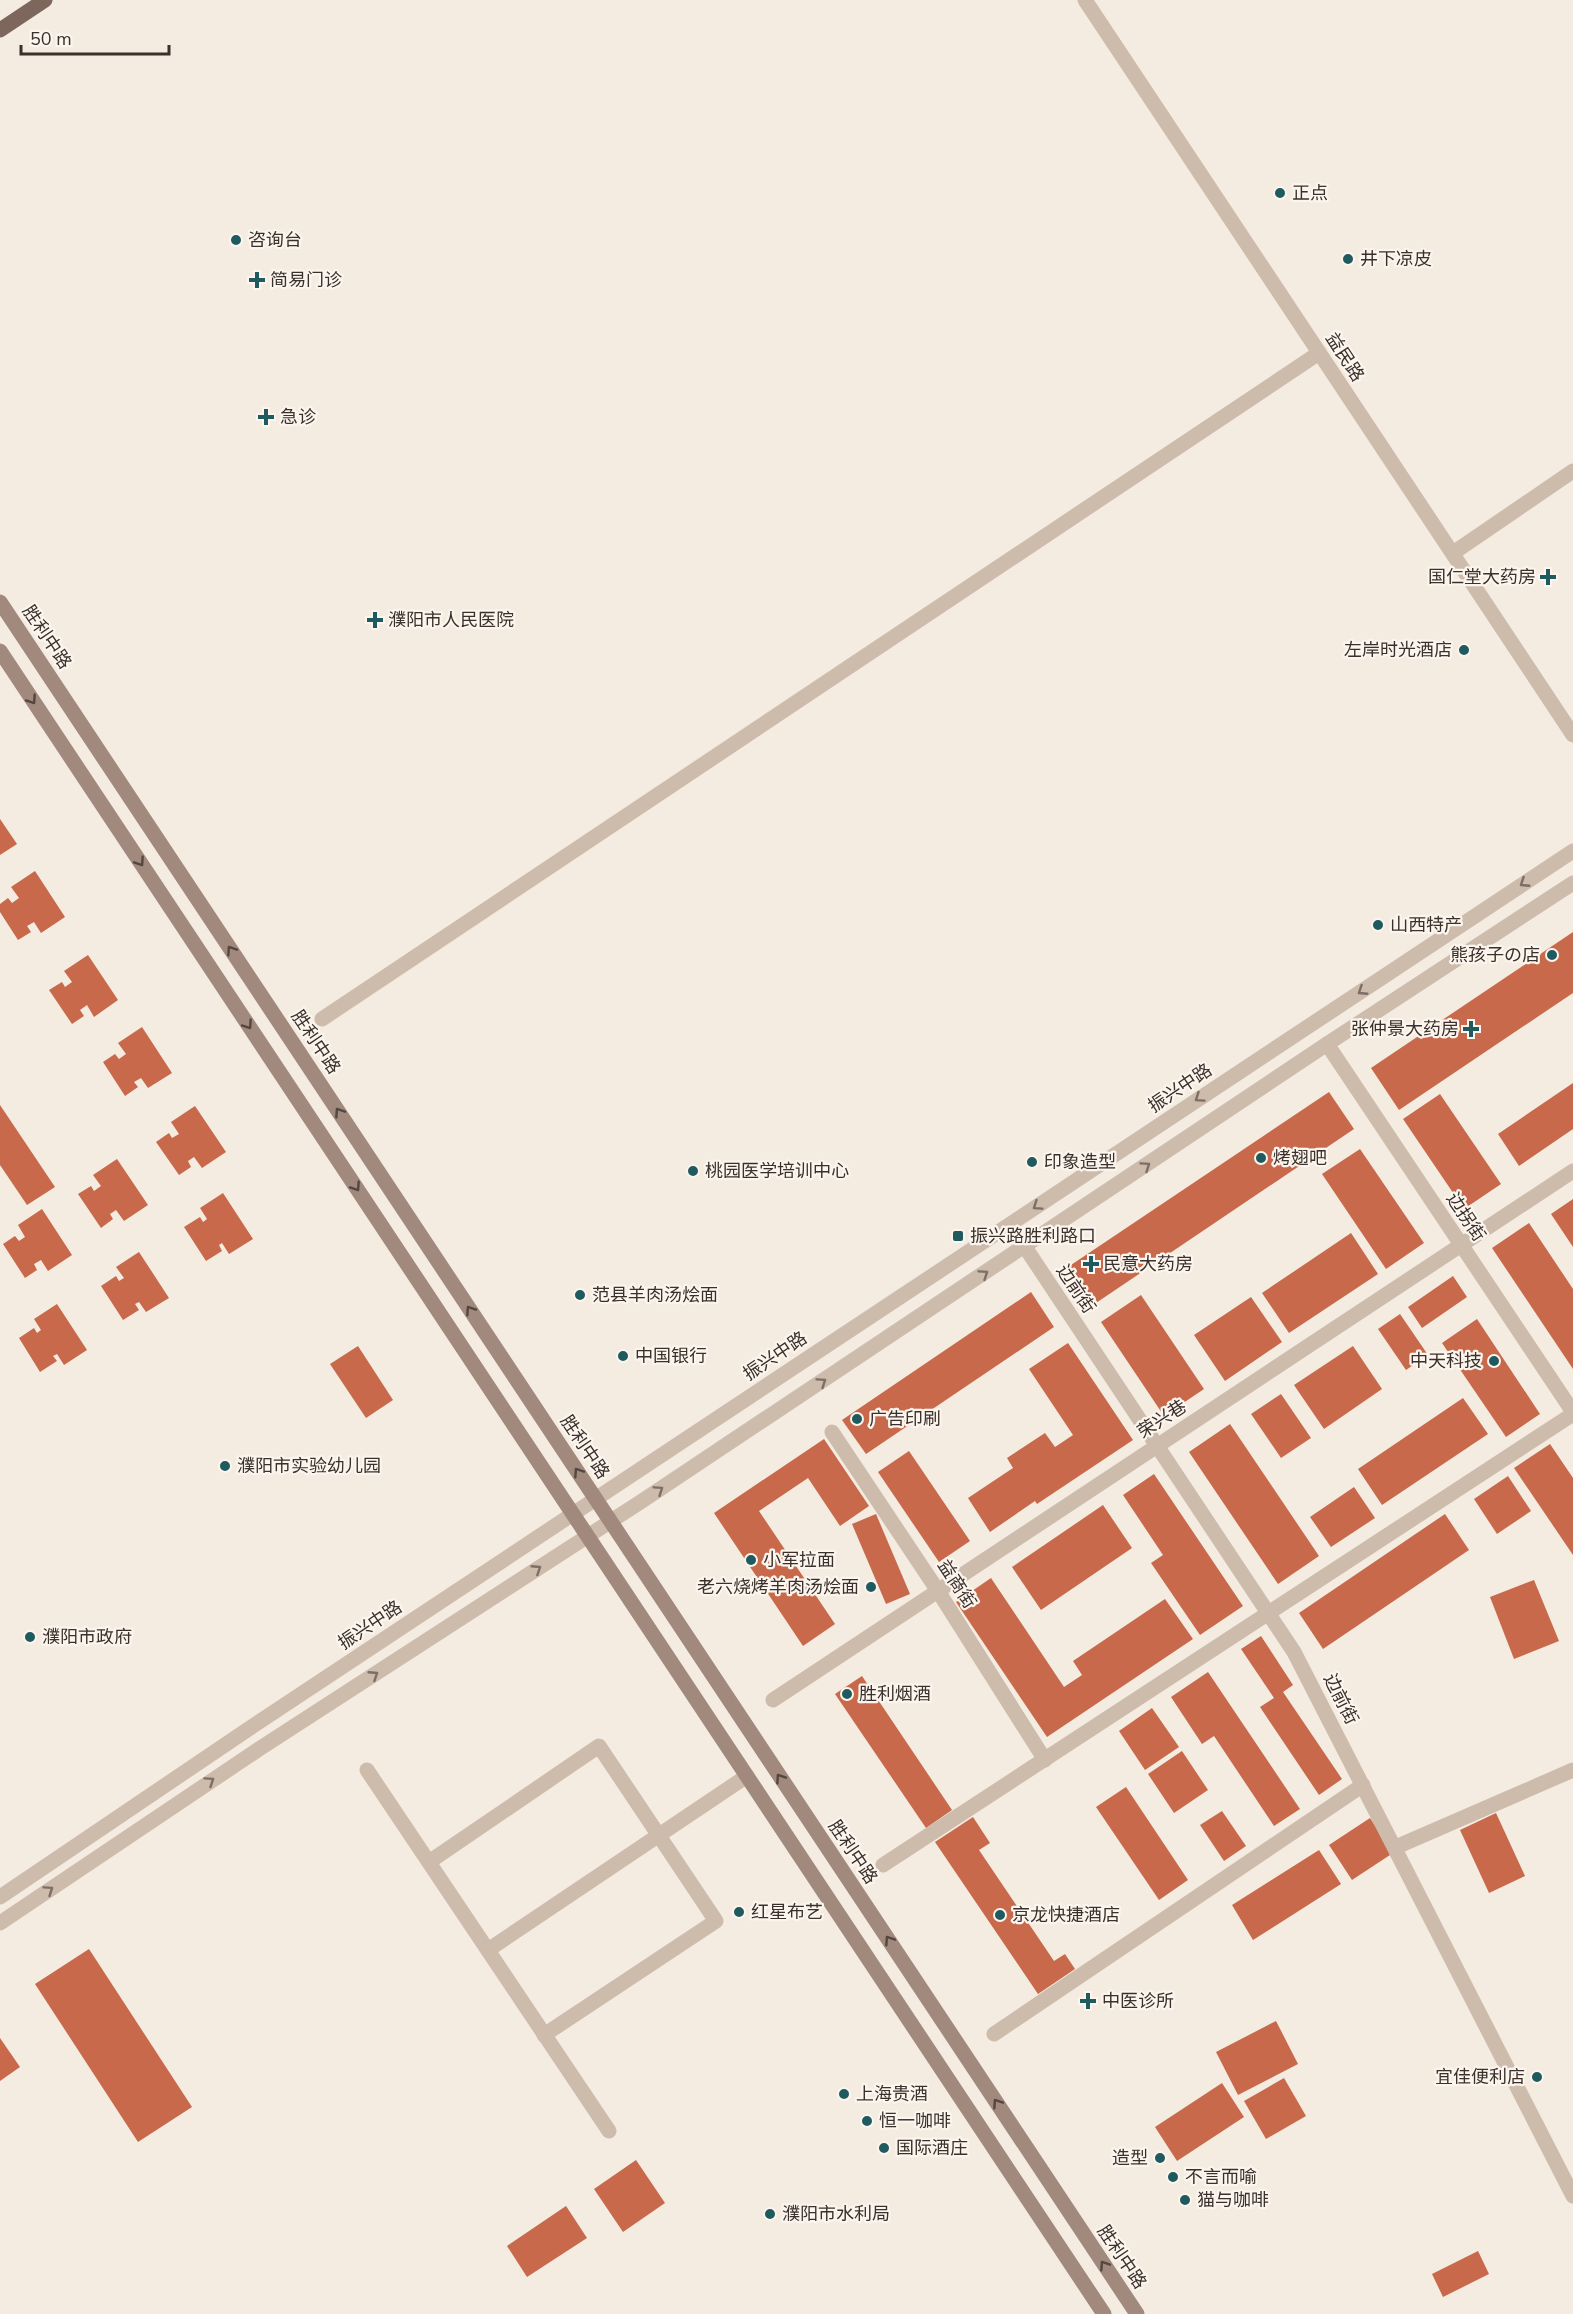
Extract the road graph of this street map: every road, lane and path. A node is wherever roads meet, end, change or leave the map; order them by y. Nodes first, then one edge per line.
1 (45, 0) edge
2 (1085, 0) edge
3 (0, 30) edge
4 (1319, 353) junction
5 (1573, 471) edge
6 (1453, 554) junction
7 (0, 602) edge
8 (0, 651) edge
9 (1573, 735) edge
10 (1573, 851) edge
11 (1573, 883) edge
12 (322, 1019) dead end
13 (1327, 1044) junction
14 (1573, 1171) edge
15 (1461, 1245) junction
16 (1024, 1248) junction
17 (1573, 1413) edge
18 (832, 1432) dead end
19 (1157, 1446) junction
20 (596, 1499) junction
21 (573, 1514) junction
22 (610, 1522) junction
23 (588, 1536) junction
24 (938, 1591) junction
25 (1269, 1613) junction
26 (773, 1700) dead end
27 (1045, 1760) junction
28 (367, 1770) dead end
29 (1573, 1770) edge
30 (747, 1776) junction
31 (1364, 1785) junction
32 (659, 1836) junction
33 (1396, 1847) junction
34 (429, 1862) junction
35 (883, 1865) dead end
36 (0, 1897) edge
37 (0, 1923) edge
38 (488, 1950) junction
39 (994, 2034) dead end
40 (544, 2035) junction
41 (609, 2131) dead end
42 (1573, 2196) edge
43 (1104, 2314) edge
44 (1137, 2314) edge

1 - 3 main road
2 - 4 street, 益民路
4 - 6 street, 益民路
4 - 12 street
5 - 6 street
6 - 9 street, 益民路
20 -> 7 main road, 胜利中路
8 -> 21 main road
10 -> 20 street, 振兴中路
11 - 13 street
13 - 15 street, 边拐街
16 -> 13 street
14 - 15 street, 荣兴巷
15 - 17 street, 边拐街
15 - 19 street, 荣兴巷
16 - 19 street, 边前街
22 -> 16 street
17 - 25 street
18 - 24 street, 益商街
19 - 24 street, 荣兴巷
19 - 25 street, 边前街
20 - 21 street, 振兴中路
20 - 22 main road, 胜利中路
21 - 23 main road
21 - 36 street, 振兴中路
22 - 23 street
44 -> 22 main road, 胜利中路
23 - 30 main road
37 -> 23 street
24 - 26 street, 荣兴巷
24 - 27 street, 益商街
25 - 27 street
25 - 31 street, 边前街
27 - 35 street
28 - 34 street
29 - 33 street
30 - 32 street
30 - 43 main road
31 - 33 street, 边前街
31 - 39 street
32 - 34 street
32 - 38 street
32 - 40 street
33 - 42 street, 边前街
34 - 38 street
38 - 40 street
40 - 41 street

